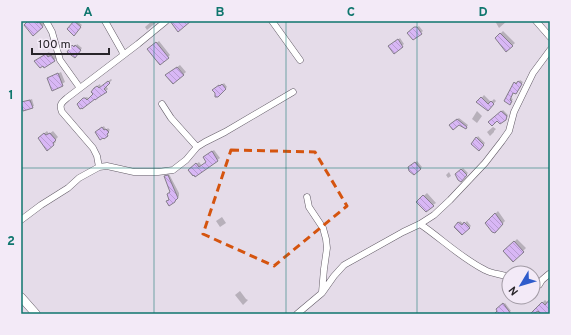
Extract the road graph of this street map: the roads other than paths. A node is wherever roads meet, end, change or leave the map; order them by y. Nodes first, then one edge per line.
1 (46, 21) edge
2 (105, 21) edge
3 (166, 21) edge
4 (272, 21) edge
5 (536, 21) edge
6 (550, 37) edge
7 (550, 50) edge
8 (123, 55) junction
9 (300, 60) dead end
10 (80, 88) junction
11 (293, 92) dead end
12 (162, 104) dead end
13 (197, 147) junction
14 (99, 167) junction
15 (307, 197) dead end
16 (21, 220) edge
17 (420, 224) junction
18 (501, 274) edge
19 (549, 274) dead end
20 (541, 282) edge
21 (322, 293) junction
22 (21, 297) edge
23 (36, 314) edge
24 (297, 314) edge

1 - 10 street
2 - 8 street
3 - 8 street
4 - 9 street
5 - 6 street
7 - 17 street
8 - 10 street
10 - 14 street
11 - 13 street
12 - 13 street
13 - 14 street
14 - 16 street
15 - 21 street
17 - 18 street
17 - 21 street
19 - 20 street
21 - 24 street
22 - 23 street

